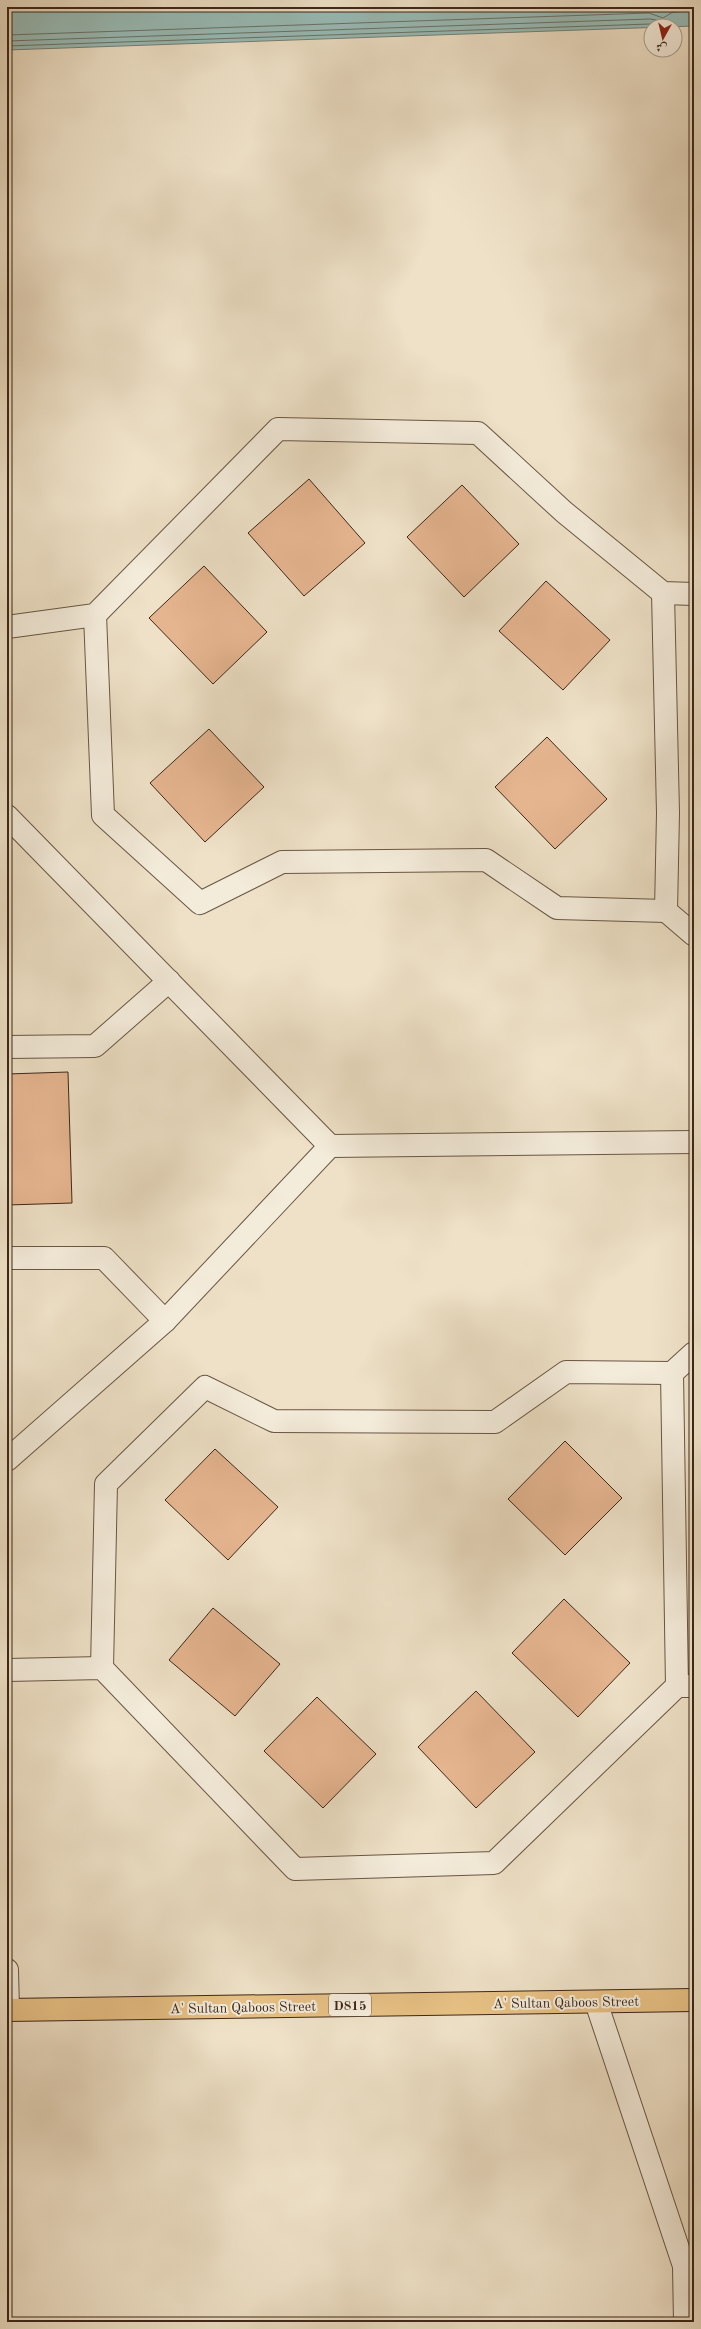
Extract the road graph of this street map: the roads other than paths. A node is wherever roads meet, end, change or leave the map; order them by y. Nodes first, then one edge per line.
1 (663, 593) junction
2 (694, 594) edge
3 (96, 615) junction
4 (7, 627) edge
5 (7, 816) edge
6 (666, 910) junction
7 (694, 935) edge
8 (169, 981) junction
9 (7, 1047) edge
10 (694, 1142) edge
11 (330, 1146) junction
12 (7, 1258) edge
13 (165, 1321) junction
14 (694, 1353) edge
15 (672, 1373) junction
16 (7, 1460) edge
17 (102, 1668) junction
18 (7, 1670) edge
19 (686, 1686) edge
20 (7, 1970) edge
21 (694, 2000) edge
22 (596, 2002) junction
23 (7, 2010) edge
24 (685, 2322) edge

1 - 2 street
1 - 3 street
1 - 6 street
3 - 4 street
3 - 6 street
5 - 8 street
6 - 7 street
8 - 9 street
8 - 11 street
10 - 11 street
11 - 13 street
12 - 13 street
13 - 16 street
14 - 15 street
15 - 17 street
15 - 19 street
17 - 18 street
17 - 19 street
20 - 23 street
21 - 22 main road, A' Sultan Qaboos Street / D815
22 - 23 main road, A' Sultan Qaboos Street / D815
22 - 24 street

